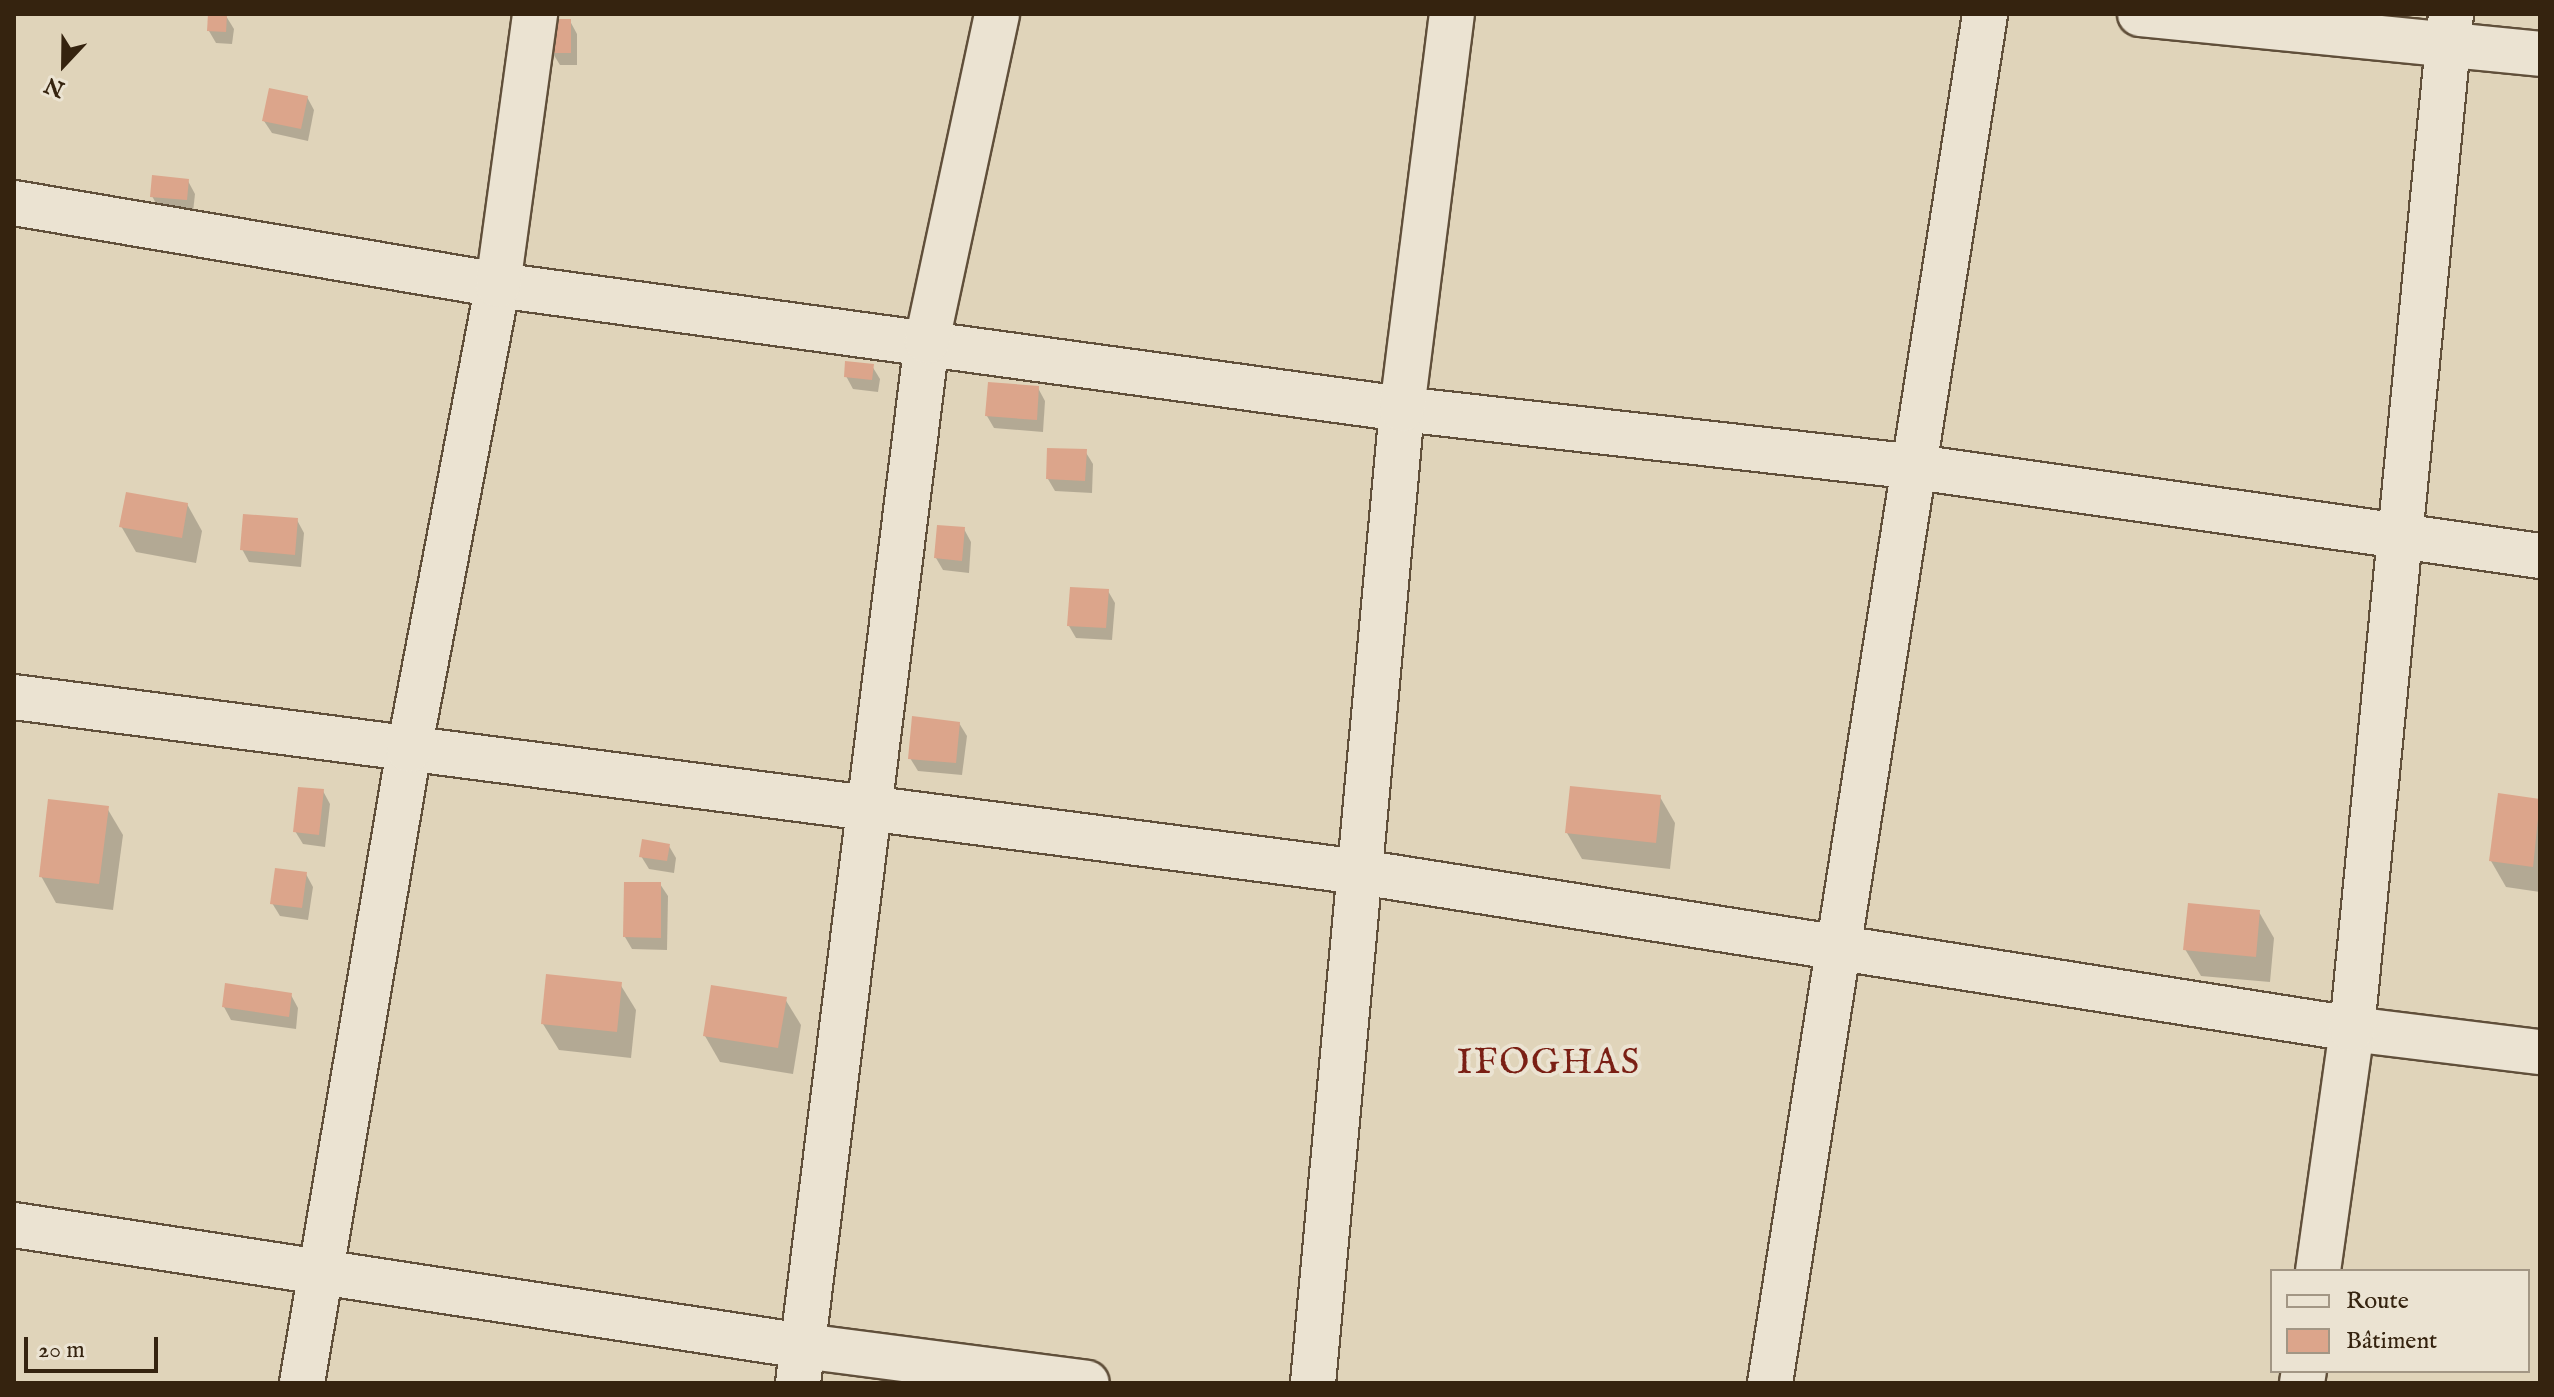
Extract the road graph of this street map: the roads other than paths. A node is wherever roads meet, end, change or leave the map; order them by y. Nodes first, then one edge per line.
1 (535, 14) edge
2 (997, 14) edge
3 (1452, 14) edge
4 (1985, 14) edge
5 (2140, 14) edge
6 (2448, 29) edge
7 (2540, 54) edge
8 (14, 203) edge
9 (498, 285) junction
10 (927, 341) junction
11 (1402, 409) junction
12 (1916, 467) junction
13 (2400, 536) junction
14 (2540, 556) edge
15 (14, 697) edge
16 (409, 750) junction
17 (873, 811) junction
18 (1360, 872) junction
19 (1839, 949) junction
20 (2352, 1029) junction
21 (2540, 1052) edge
22 (14, 1225) edge
23 (318, 1269) junction
24 (2318, 1269) edge
25 (800, 1364) edge
26 (302, 1383) edge
27 (1087, 1383) edge
28 (1313, 1383) edge
29 (1770, 1383) edge

1 - 9 street
2 - 10 street
3 - 11 street
4 - 12 street
5 - 6 street
6 - 7 street
6 - 13 street
8 - 9 street
9 - 10 street
9 - 16 street
10 - 11 street
10 - 17 street
11 - 12 street
11 - 18 street
12 - 13 street
12 - 19 street
13 - 14 street
13 - 20 street
15 - 16 street
16 - 17 street
16 - 23 street
17 - 18 street
17 - 25 street
18 - 19 street
18 - 28 street
19 - 20 street
19 - 29 street
20 - 21 street
20 - 24 street
22 - 23 street
23 - 25 street
23 - 26 street
25 - 27 street

